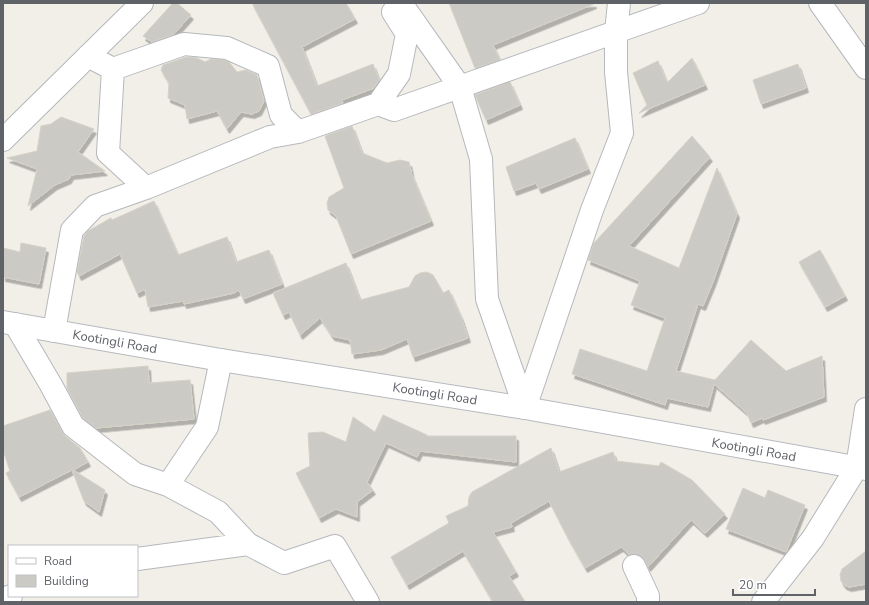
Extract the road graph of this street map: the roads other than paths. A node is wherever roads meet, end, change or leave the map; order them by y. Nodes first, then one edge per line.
1 (142, 3) edge
2 (387, 3) edge
3 (401, 3) edge
4 (619, 3) edge
5 (698, 3) edge
6 (820, 3) edge
7 (616, 32) junction
8 (88, 56) junction
9 (866, 68) edge
10 (113, 69) junction
11 (460, 87) junction
12 (378, 104) junction
13 (298, 132) junction
14 (3, 140) edge
15 (146, 188) junction
16 (9, 323) edge
17 (54, 331) junction
18 (221, 360) junction
19 (525, 408) junction
20 (866, 409) edge
21 (862, 468) edge
22 (168, 485) junction
23 (248, 544) junction
24 (138, 559) edge
25 (634, 566) dead end
26 (368, 602) edge
27 (648, 602) edge
28 (763, 602) edge

1 - 8 street
2 - 12 street
3 - 11 street
4 - 7 street
5 - 7 street
6 - 9 street
7 - 11 street
7 - 19 street
8 - 10 street
8 - 14 street
10 - 13 street
10 - 15 street
11 - 12 street
11 - 19 street
12 - 13 street
13 - 15 street
15 - 17 street
16 - 17 street, Kootingli Road
16 - 22 street
17 - 18 street, Kootingli Road
18 - 19 street, Kootingli Road
18 - 22 street
19 - 21 street, Kootingli Road
20 - 21 street
21 - 28 street
22 - 23 street
23 - 24 street
23 - 26 street
25 - 27 street

